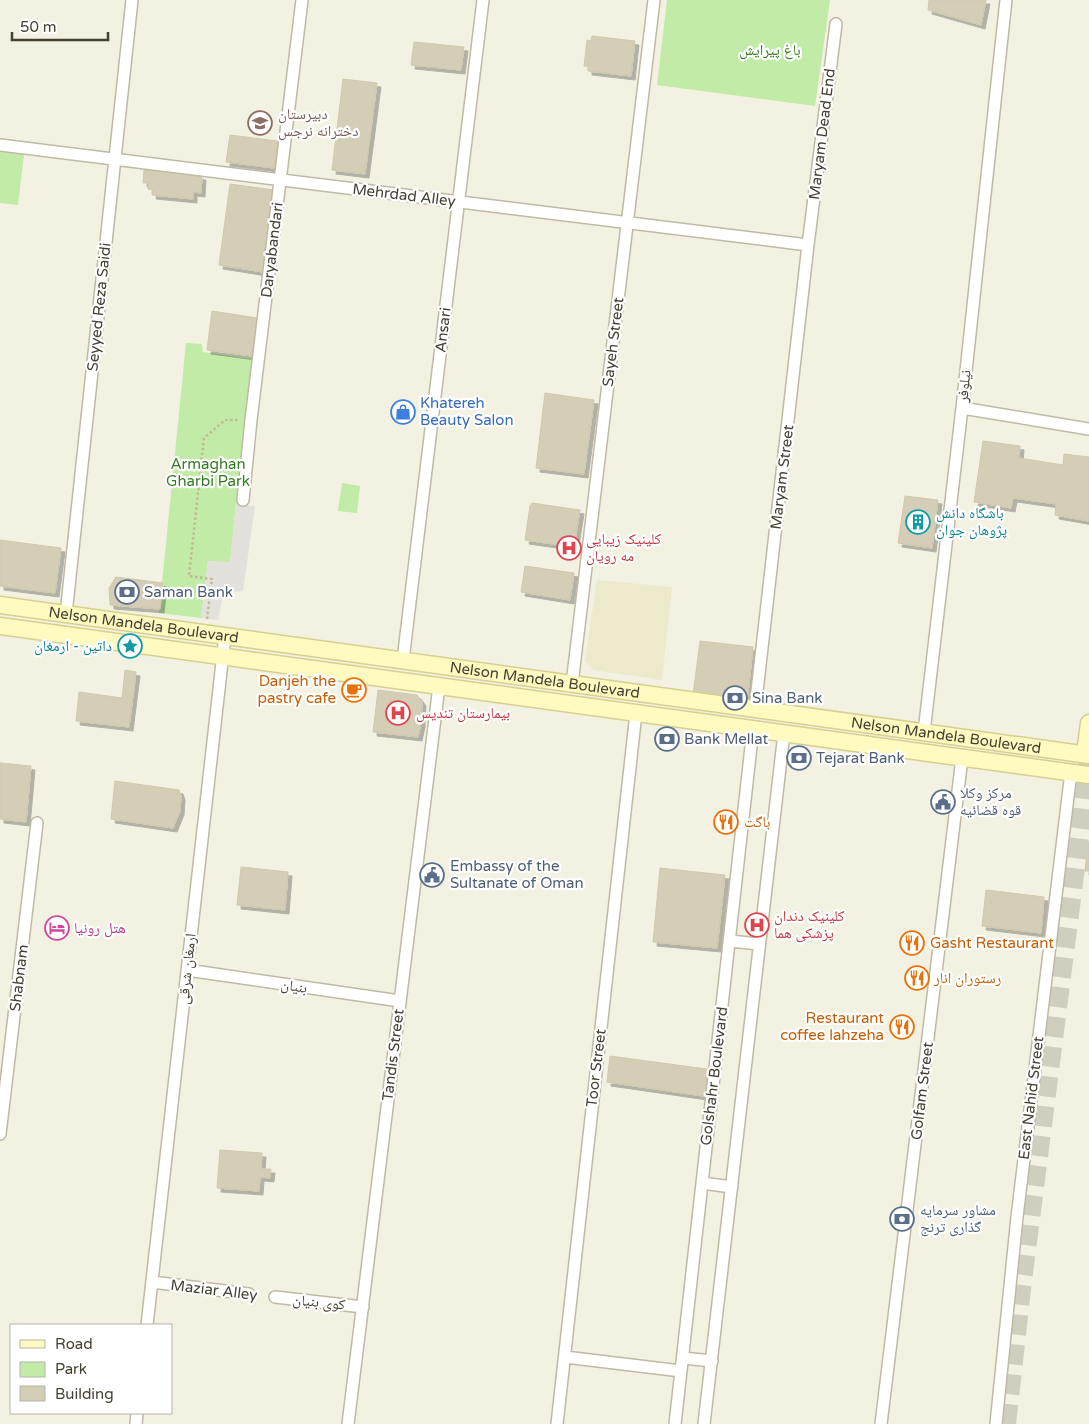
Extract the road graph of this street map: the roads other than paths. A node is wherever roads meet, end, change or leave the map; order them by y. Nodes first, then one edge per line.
1 (132, 0) edge
2 (302, 0) edge
3 (483, 0) edge
4 (654, 0) edge
5 (1006, 0) edge
6 (836, 24) dead end
7 (0, 145) edge
8 (115, 159) junction
9 (280, 180) junction
10 (459, 202) junction
11 (627, 222) junction
12 (808, 245) junction
13 (962, 408) junction
14 (1089, 429) edge
15 (243, 500) dead end
16 (0, 605) edge
17 (66, 614) junction
18 (0, 626) edge
19 (225, 636) junction
20 (223, 656) junction
21 (403, 660) junction
22 (572, 684) junction
23 (438, 686) junction
24 (755, 709) junction
25 (636, 713) junction
26 (1089, 723) edge
27 (753, 729) junction
28 (924, 732) junction
29 (784, 733) junction
30 (1087, 755) edge
31 (962, 758) junction
32 (1071, 772) junction
33 (1089, 775) edge
34 (37, 823) dead end
35 (730, 941) junction
36 (759, 944) junction
37 (187, 970) junction
38 (400, 1002) junction
39 (0, 1134) edge
40 (702, 1184) junction
41 (732, 1187) junction
42 (152, 1282) junction
43 (249, 1294) dead end
44 (275, 1297) dead end
45 (363, 1307) junction
46 (147, 1324) edge
47 (565, 1356) junction
48 (683, 1358) junction
49 (712, 1361) junction
50 (681, 1371) junction
51 (348, 1424) edge
52 (557, 1424) edge
53 (675, 1424) edge
54 (704, 1424) edge
55 (881, 1424) edge
56 (996, 1424) edge

1 - 8 street, Seyyed Reza Saidi
2 - 9 street, Daryabandari
3 - 10 street, Ansari
4 - 11 street, Sayeh Street
5 - 13 street, نیلوفر
6 - 12 street, Maryam Dead End
7 - 8 street, Mehrdad Alley
8 - 9 street, Mehrdad Alley
8 - 17 street, Seyyed Reza Saidi
9 - 10 street, Mehrdad Alley
9 - 15 street, Daryabandari
10 - 11 street, Mehrdad Alley
10 - 21 street, Ansari
11 - 12 street, Mehrdad Alley
11 - 22 street, Sayeh Street
12 - 24 street, Maryam Street
13 - 14 street
13 - 28 street, نیلوفر
16 - 17 main road, Nelson Mandela Boulevard
17 - 19 main road, Nelson Mandela Boulevard
18 - 20 main road, Nelson Mandela Boulevard
19 - 20 street, ارمغان شرقی
19 - 21 main road, Nelson Mandela Boulevard
20 - 23 main road, Nelson Mandela Boulevard
20 - 37 street, ارمغان شرقی
21 - 22 main road, Nelson Mandela Boulevard
22 - 24 main road, Nelson Mandela Boulevard
23 - 25 main road, Nelson Mandela Boulevard
23 - 38 street, Tandis Street
24 - 28 main road, Nelson Mandela Boulevard
25 - 27 main road, Nelson Mandela Boulevard
25 - 47 street, Toor Street
26 - 30 main road
27 - 29 main road, Nelson Mandela Boulevard
27 - 35 street, Golshahr Boulevard
28 - 30 main road, Nelson Mandela Boulevard
29 - 31 main road, Nelson Mandela Boulevard
29 - 36 street, Golshahr Boulevard
31 - 32 main road, Nelson Mandela Boulevard
31 - 55 street, Golfam Street
32 - 33 main road, Nelson Mandela Boulevard
32 - 56 street, East Nahid Street
34 - 39 street, Shabnam
35 - 36 street
35 - 40 street, Golshahr Boulevard
36 - 41 street, Golshahr Boulevard
37 - 38 street, بنیان
37 - 42 street, ارمغان شرقی
38 - 45 street, Tandis Street
40 - 41 street
40 - 48 street, Golshahr Boulevard
41 - 49 street, Golshahr Boulevard
42 - 43 street, Maziar Alley
42 - 46 street, ارمغان شرقی
44 - 45 street, کوی بنیان
45 - 51 street, Tandis Street
47 - 50 street
47 - 52 street, Toor Street
48 - 49 street
48 - 50 street, Golshahr Boulevard
49 - 54 street, Golshahr Boulevard
50 - 53 street, Golshahr Boulevard

